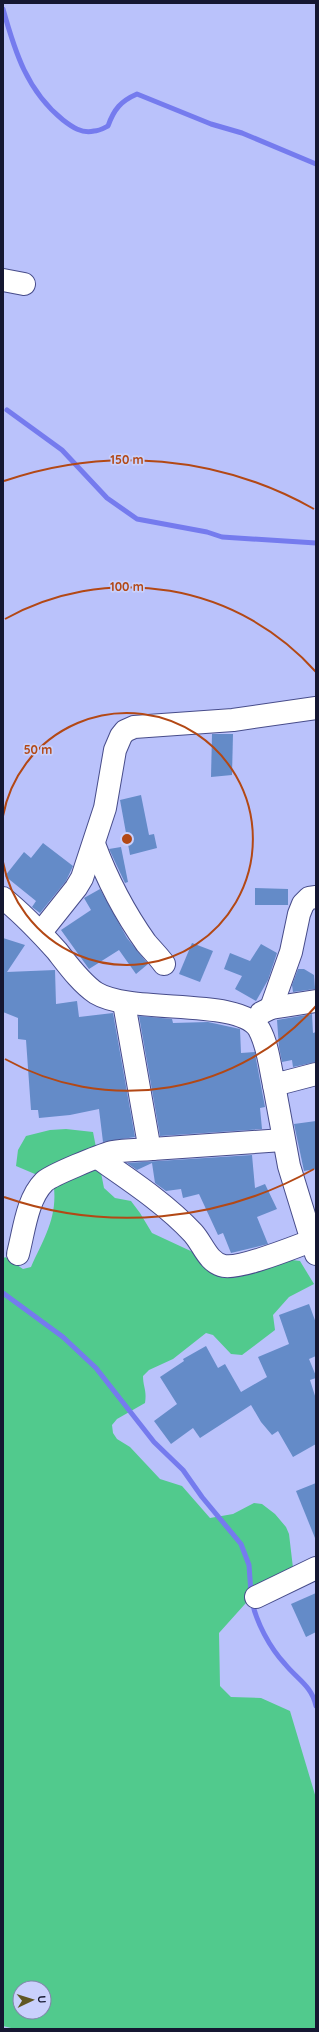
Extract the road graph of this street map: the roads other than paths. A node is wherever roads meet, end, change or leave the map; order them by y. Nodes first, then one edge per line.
1 (3, 280) edge
2 (24, 284) dead end
3 (316, 708) edge
4 (94, 844) junction
5 (316, 897) edge
6 (3, 898) edge
7 (41, 932) junction
8 (164, 964) dead end
9 (316, 1001) edge
10 (124, 1003) junction
11 (271, 1008) junction
12 (250, 1021) junction
13 (316, 1074) edge
14 (274, 1085) junction
15 (283, 1140) junction
16 (152, 1148) junction
17 (98, 1158) junction
18 (313, 1248) edge
19 (18, 1254) dead end
20 (316, 1568) edge
21 (256, 1598) dead end

1 - 2 street
3 - 4 street
4 - 7 street
4 - 8 street
5 - 11 street
6 - 7 street
7 - 10 street
9 - 11 street
10 - 12 street
10 - 16 street
11 - 12 street
12 - 14 street
13 - 14 street
14 - 15 street
15 - 16 street
15 - 18 street
16 - 17 street
17 - 18 street
17 - 19 street
20 - 21 street

